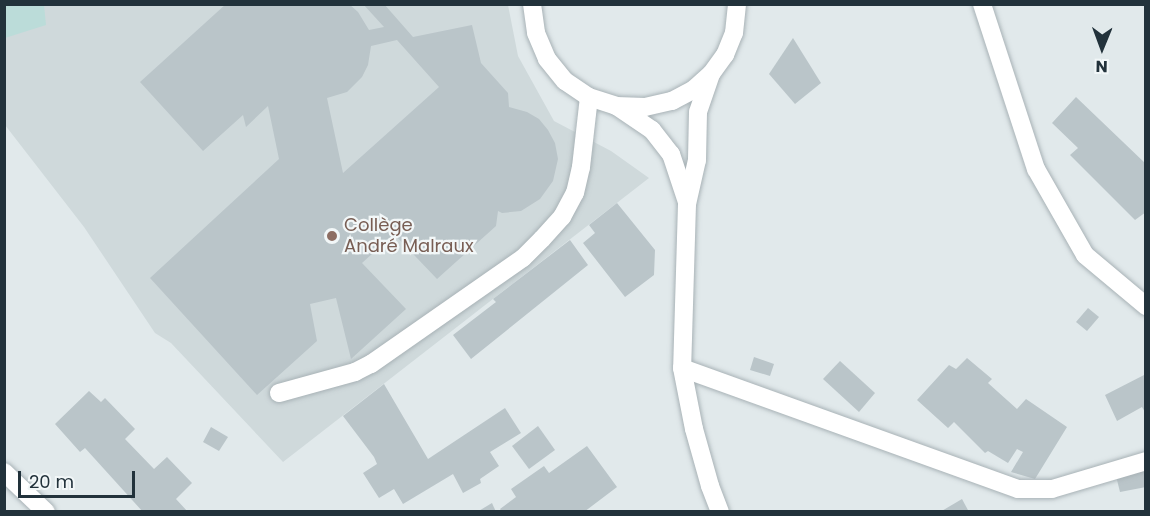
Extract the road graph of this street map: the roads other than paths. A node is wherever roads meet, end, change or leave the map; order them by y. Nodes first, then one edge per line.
1 (532, 4) edge
2 (737, 4) edge
3 (982, 4) edge
4 (711, 74) junction
5 (589, 97) junction
6 (616, 106) junction
7 (687, 204) junction
8 (1146, 306) edge
9 (682, 368) junction
10 (279, 393) dead end
11 (1146, 461) edge
12 (4, 472) edge
13 (46, 512) edge
14 (720, 512) edge

1 - 5 street
2 - 4 street
3 - 8 street
4 - 6 street
4 - 7 street
5 - 6 street
5 - 10 street
6 - 7 street
7 - 9 street
9 - 11 street
9 - 14 street
12 - 13 street

